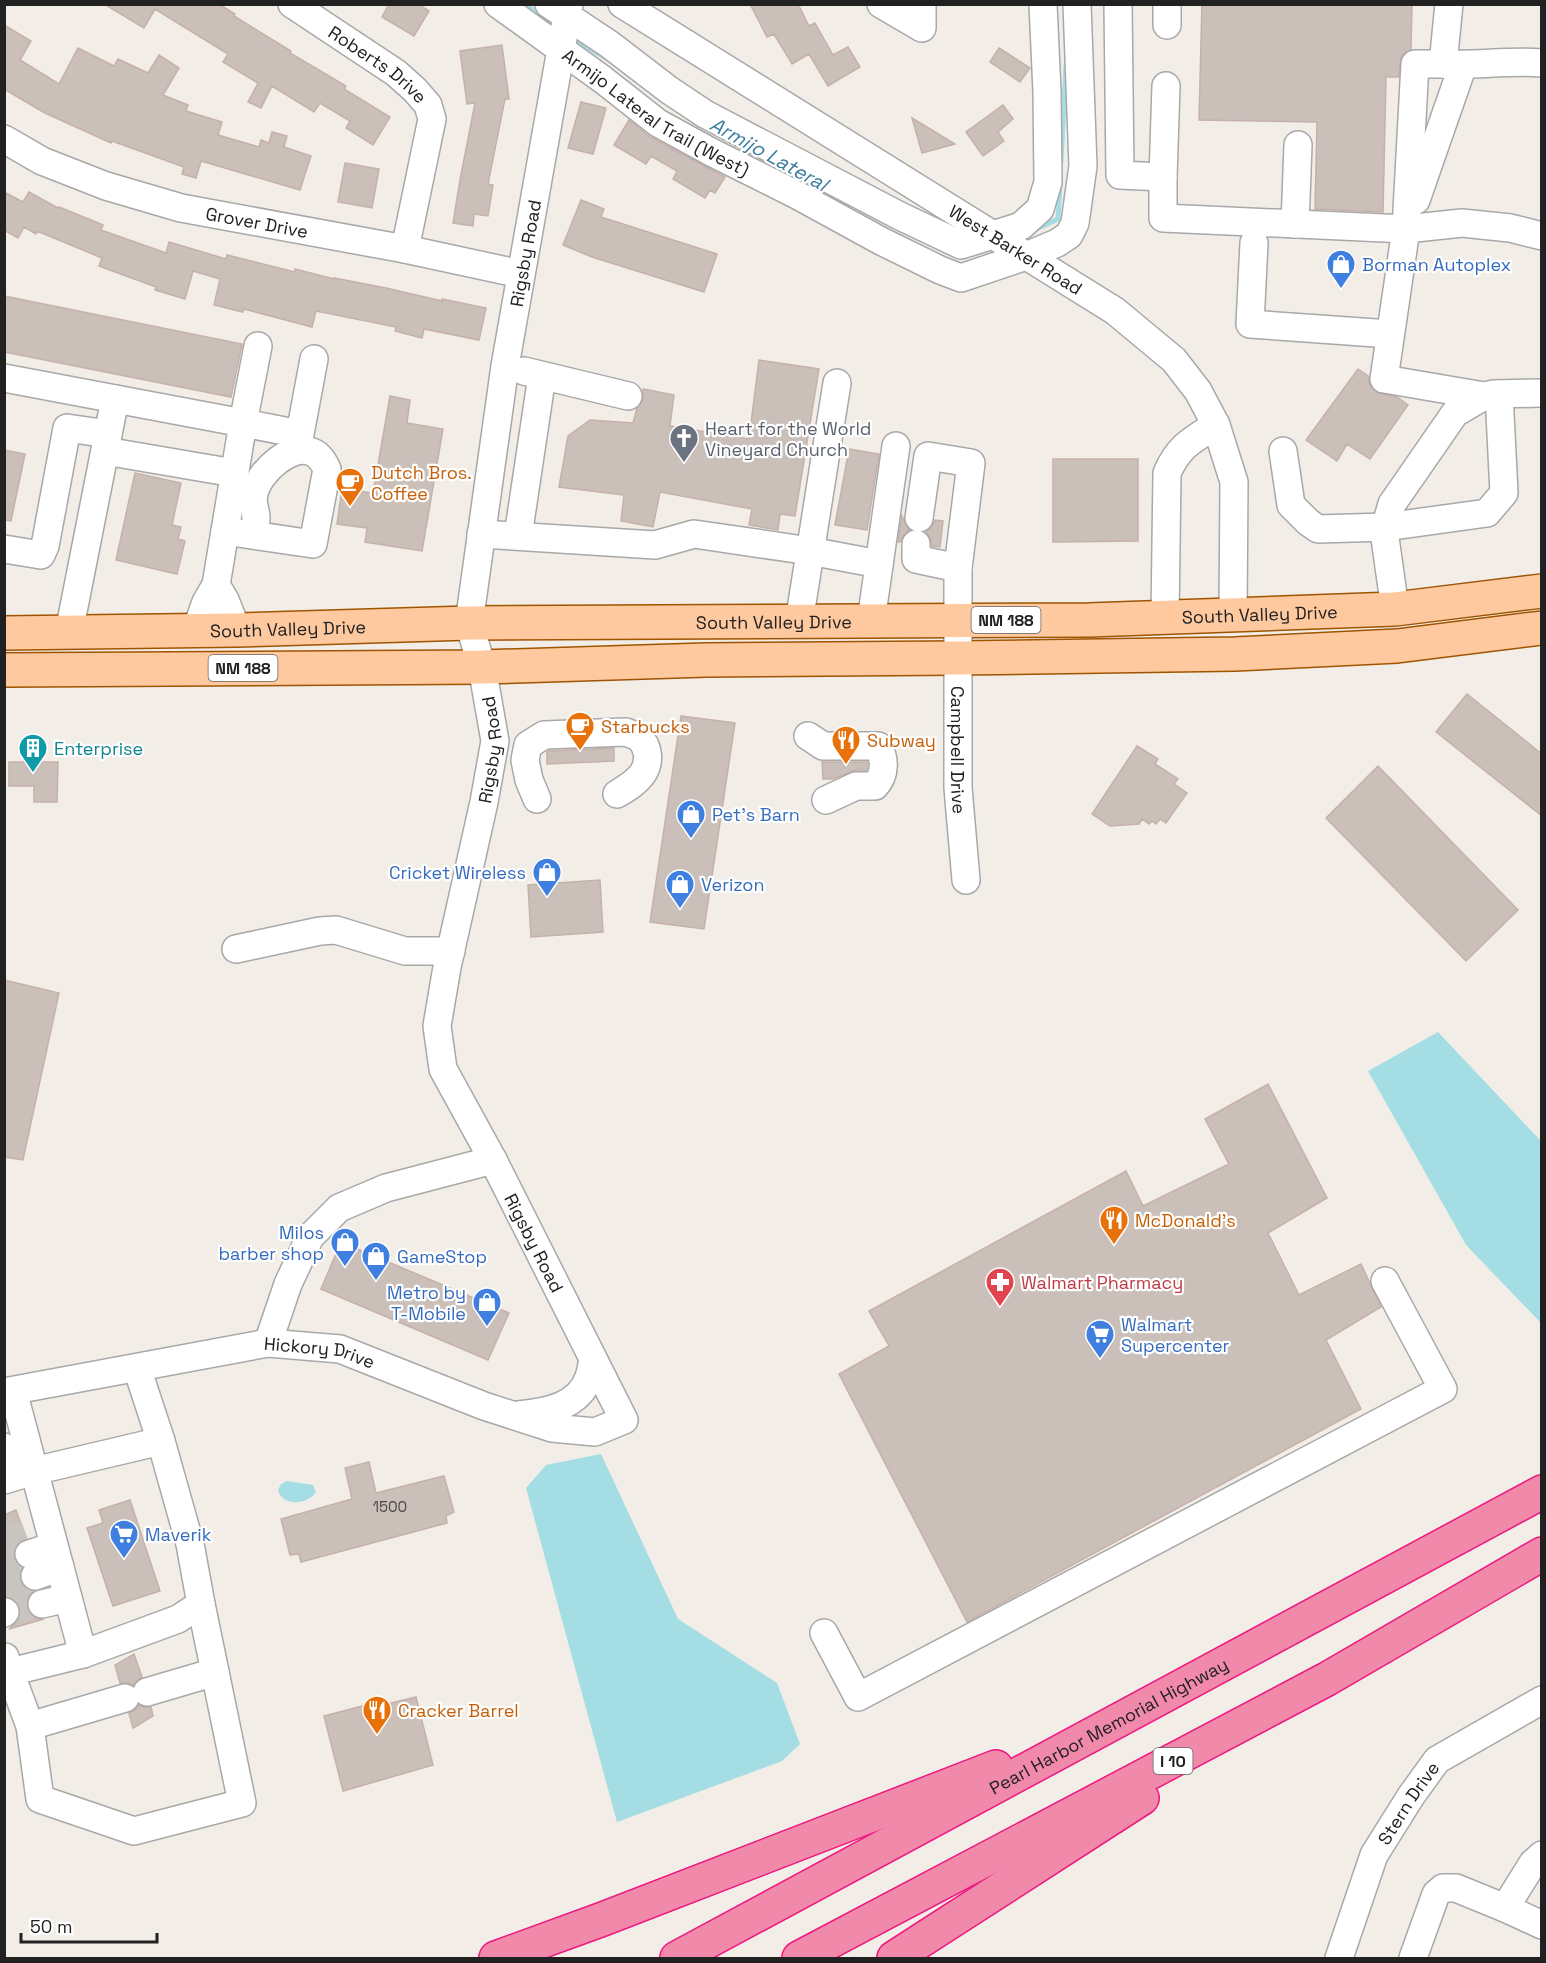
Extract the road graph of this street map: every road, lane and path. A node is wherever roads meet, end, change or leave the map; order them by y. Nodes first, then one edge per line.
1 (292, 4) edge
2 (498, 4) edge
3 (622, 4) edge
4 (881, 4) edge
5 (922, 4) edge
6 (1043, 4) edge
7 (1077, 4) edge
8 (1118, 4) edge
9 (1449, 4) edge
10 (562, 9) edge
11 (561, 49) junction
12 (1542, 63) edge
13 (1453, 65) junction
14 (1166, 86) dead end
15 (4, 140) edge
16 (1298, 146) dead end
17 (1163, 177) junction
18 (1295, 224) junction
19 (1406, 229) junction
20 (991, 234) junction
21 (1542, 236) edge
22 (1254, 243) dead end
23 (405, 249) junction
24 (1026, 256) junction
25 (521, 274) junction
26 (1390, 334) junction
27 (258, 346) dead end
28 (314, 359) dead end
29 (506, 366) junction
30 (542, 376) junction
31 (4, 378) edge
32 (837, 383) dead end
33 (1542, 393) edge
34 (1491, 395) junction
35 (628, 396) dead end
36 (115, 399) junction
37 (243, 423) junction
38 (1216, 425) junction
39 (106, 443) junction
40 (896, 446) dead end
41 (1282, 451) dead end
42 (234, 473) junction
43 (255, 525) junction
44 (1386, 527) junction
45 (48, 530) junction
46 (225, 531) junction
47 (481, 534) junction
48 (518, 536) junction
49 (88, 537) junction
50 (4, 549) edge
51 (810, 551) junction
52 (879, 564) junction
53 (958, 568) junction
54 (1542, 576) edge
55 (216, 585) junction
56 (1542, 591) edge
57 (1508, 596) junction
58 (1395, 609) junction
59 (1233, 615) junction
60 (1165, 617) junction
61 (958, 620) junction
62 (871, 621) junction
63 (799, 622) junction
64 (469, 623) junction
65 (1542, 628) edge
66 (196, 630) junction
67 (237, 630) junction
68 (69, 632) junction
69 (4, 633) edge
70 (958, 658) junction
71 (482, 667) junction
72 (4, 670) edge
73 (808, 736) dead end
74 (617, 794) dead end
75 (537, 799) dead end
76 (826, 800) dead end
77 (966, 880) dead end
78 (236, 949) dead end
79 (450, 951) junction
80 (493, 1160) junction
81 (1385, 1281) dead end
82 (268, 1343) junction
83 (593, 1359) junction
84 (137, 1368) junction
85 (12, 1386) edge
86 (515, 1416) junction
87 (624, 1420) joint
88 (161, 1441) junction
89 (4, 1447) edge
90 (34, 1471) junction
91 (4, 1480) edge
92 (1542, 1492) edge
93 (1542, 1554) edge
94 (201, 1604) junction
95 (824, 1633) dead end
96 (82, 1654) junction
97 (7, 1664) edge
98 (215, 1672) junction
99 (1327, 1679) junction
100 (1542, 1700) edge
101 (1132, 1714) junction
102 (30, 1726) junction
103 (1542, 1855) edge
104 (1505, 1908) junction
105 (1542, 1925) edge
106 (496, 1959) edge
107 (677, 1959) edge
108 (799, 1959) edge
109 (894, 1959) edge
110 (1339, 1959) edge
111 (1413, 1959) edge

1 - 23 street, Roberts Drive
2 - 11 street, Armijo Lateral Trail (West)
3 - 20 street, West Barker Road
4 - 5 street
6 - 20 street
7 - 24 street, Armijo Lateral Trail (West)
8 - 17 street
9 - 13 street
10 - 11 street, Rigsby Road
10 - 20 street
11 - 24 street, Armijo Lateral Trail (West)
11 - 25 street, Rigsby Road
12 - 13 street
13 - 19 street
13 - 19 street
14 - 17 street
15 - 23 street, Grover Drive
16 - 18 street
17 - 18 street
18 - 19 street
19 - 21 street
19 - 26 street
20 - 24 street, West Barker Road
22 - 26 street
23 - 25 street, Grover Drive
24 - 38 street, West Barker Road
25 - 29 street, Rigsby Road
26 - 34 street
27 - 37 street
28 - 37 street
29 - 30 street
29 - 47 street, Rigsby Road
30 - 35 street
30 - 48 street
31 - 36 street
32 - 51 street
33 - 34 street
34 - 44 street
34 - 44 street
36 - 37 street
36 - 39 street
37 - 42 street
38 - 59 street, West Barker Road
38 - 60 street
39 - 42 street
39 - 45 street
39 - 49 street
40 - 52 street
41 - 44 street
42 - 46 street
43 - 43 street
43 - 46 street
44 - 58 street
45 - 49 street
45 - 50 street
46 - 55 street
47 - 48 street
47 - 64 street, Rigsby Road
48 - 51 street
49 - 68 street
51 - 52 street
51 - 63 street
52 - 62 street
53 - 53 street, Campbell Drive
53 - 61 street, Campbell Drive
54 - 57 main road
55 - 66 street
55 - 67 street
56 - 57 main road, South Valley Drive / NM 188
57 - 58 main road, South Valley Drive / NM 188
58 - 59 main road, South Valley Drive / NM 188
59 - 60 main road, South Valley Drive / NM 188
60 - 61 main road, South Valley Drive / NM 188
61 - 62 main road, South Valley Drive / NM 188
61 - 70 street, Campbell Drive
62 - 63 main road, South Valley Drive / NM 188
63 - 64 main road, South Valley Drive / NM 188
64 - 67 main road, South Valley Drive / NM 188
64 - 71 street, Rigsby Road
65 - 70 main road, South Valley Drive / NM 188
66 - 67 main road, South Valley Drive / NM 188
66 - 68 main road, South Valley Drive / NM 188
68 - 69 main road, South Valley Drive / NM 188
70 - 71 main road, South Valley Drive / NM 188
70 - 77 street, Campbell Drive
71 - 72 main road, South Valley Drive / NM 188
71 - 79 street, Rigsby Road
73 - 76 street
74 - 75 street
78 - 79 street
79 - 80 street, Rigsby Road
80 - 82 street
80 - 83 street, Rigsby Road
81 - 95 street
82 - 84 street, Hickory Drive
82 - 86 street, Hickory Drive
83 - 86 street
83 - 87 street, Rigsby Road
84 - 85 street, Hickory Drive
84 - 88 street
85 - 90 street
86 - 87 street, Hickory Drive
88 - 90 street
88 - 94 street
89 - 90 street
90 - 91 street
90 - 96 street
92 - 101 highway, Pearl Harbor Memorial Highway
93 - 99 highway, I 10
94 - 96 street
94 - 98 street
96 - 97 street
97 - 102 street
98 - 102 street
98 - 102 street
99 - 108 highway, I 10
99 - 109 highway
100 - 110 street, Stern Drive
101 - 106 highway
101 - 107 highway, Pearl Harbor Memorial Highway
103 - 104 street
104 - 105 street
104 - 111 street

